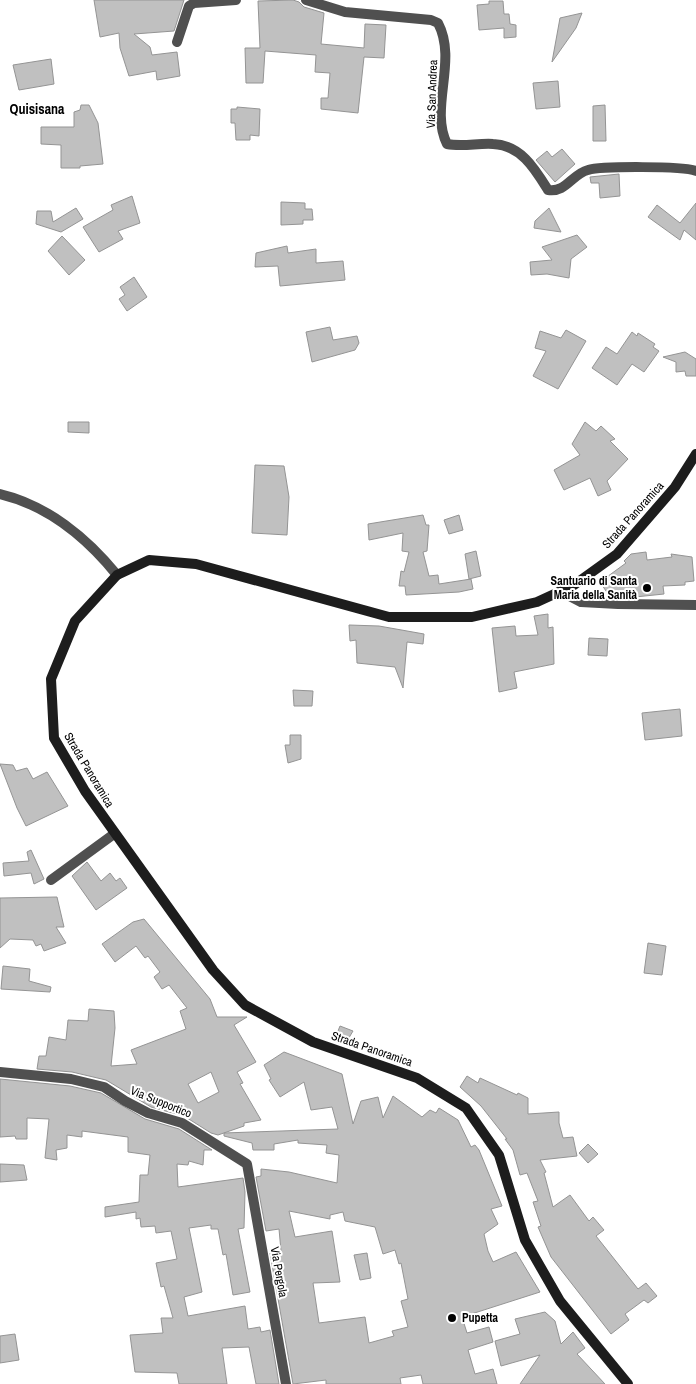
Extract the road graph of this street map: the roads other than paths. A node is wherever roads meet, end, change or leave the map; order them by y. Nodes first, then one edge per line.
1 (236, 0) edge
2 (306, 0) edge
3 (177, 42) dead end
4 (696, 171) edge
5 (696, 454) edge
6 (0, 494) edge
7 (117, 575) junction
8 (560, 591) junction
9 (696, 604) edge
10 (114, 834) junction
11 (51, 880) dead end
12 (0, 1072) edge
13 (247, 1164) joint
14 (286, 1384) edge
15 (628, 1384) edge

1 - 3 street
2 - 4 street, Via San Andrea
5 - 8 main road, Strada Panoramica
6 - 7 street
7 - 8 main road, Strada Panoramica
7 - 10 main road, Strada Panoramica
8 - 9 street
10 - 11 street
10 - 15 main road, Strada Panoramica
12 - 13 street, Via Supportico
13 - 14 street, Via Pergola

